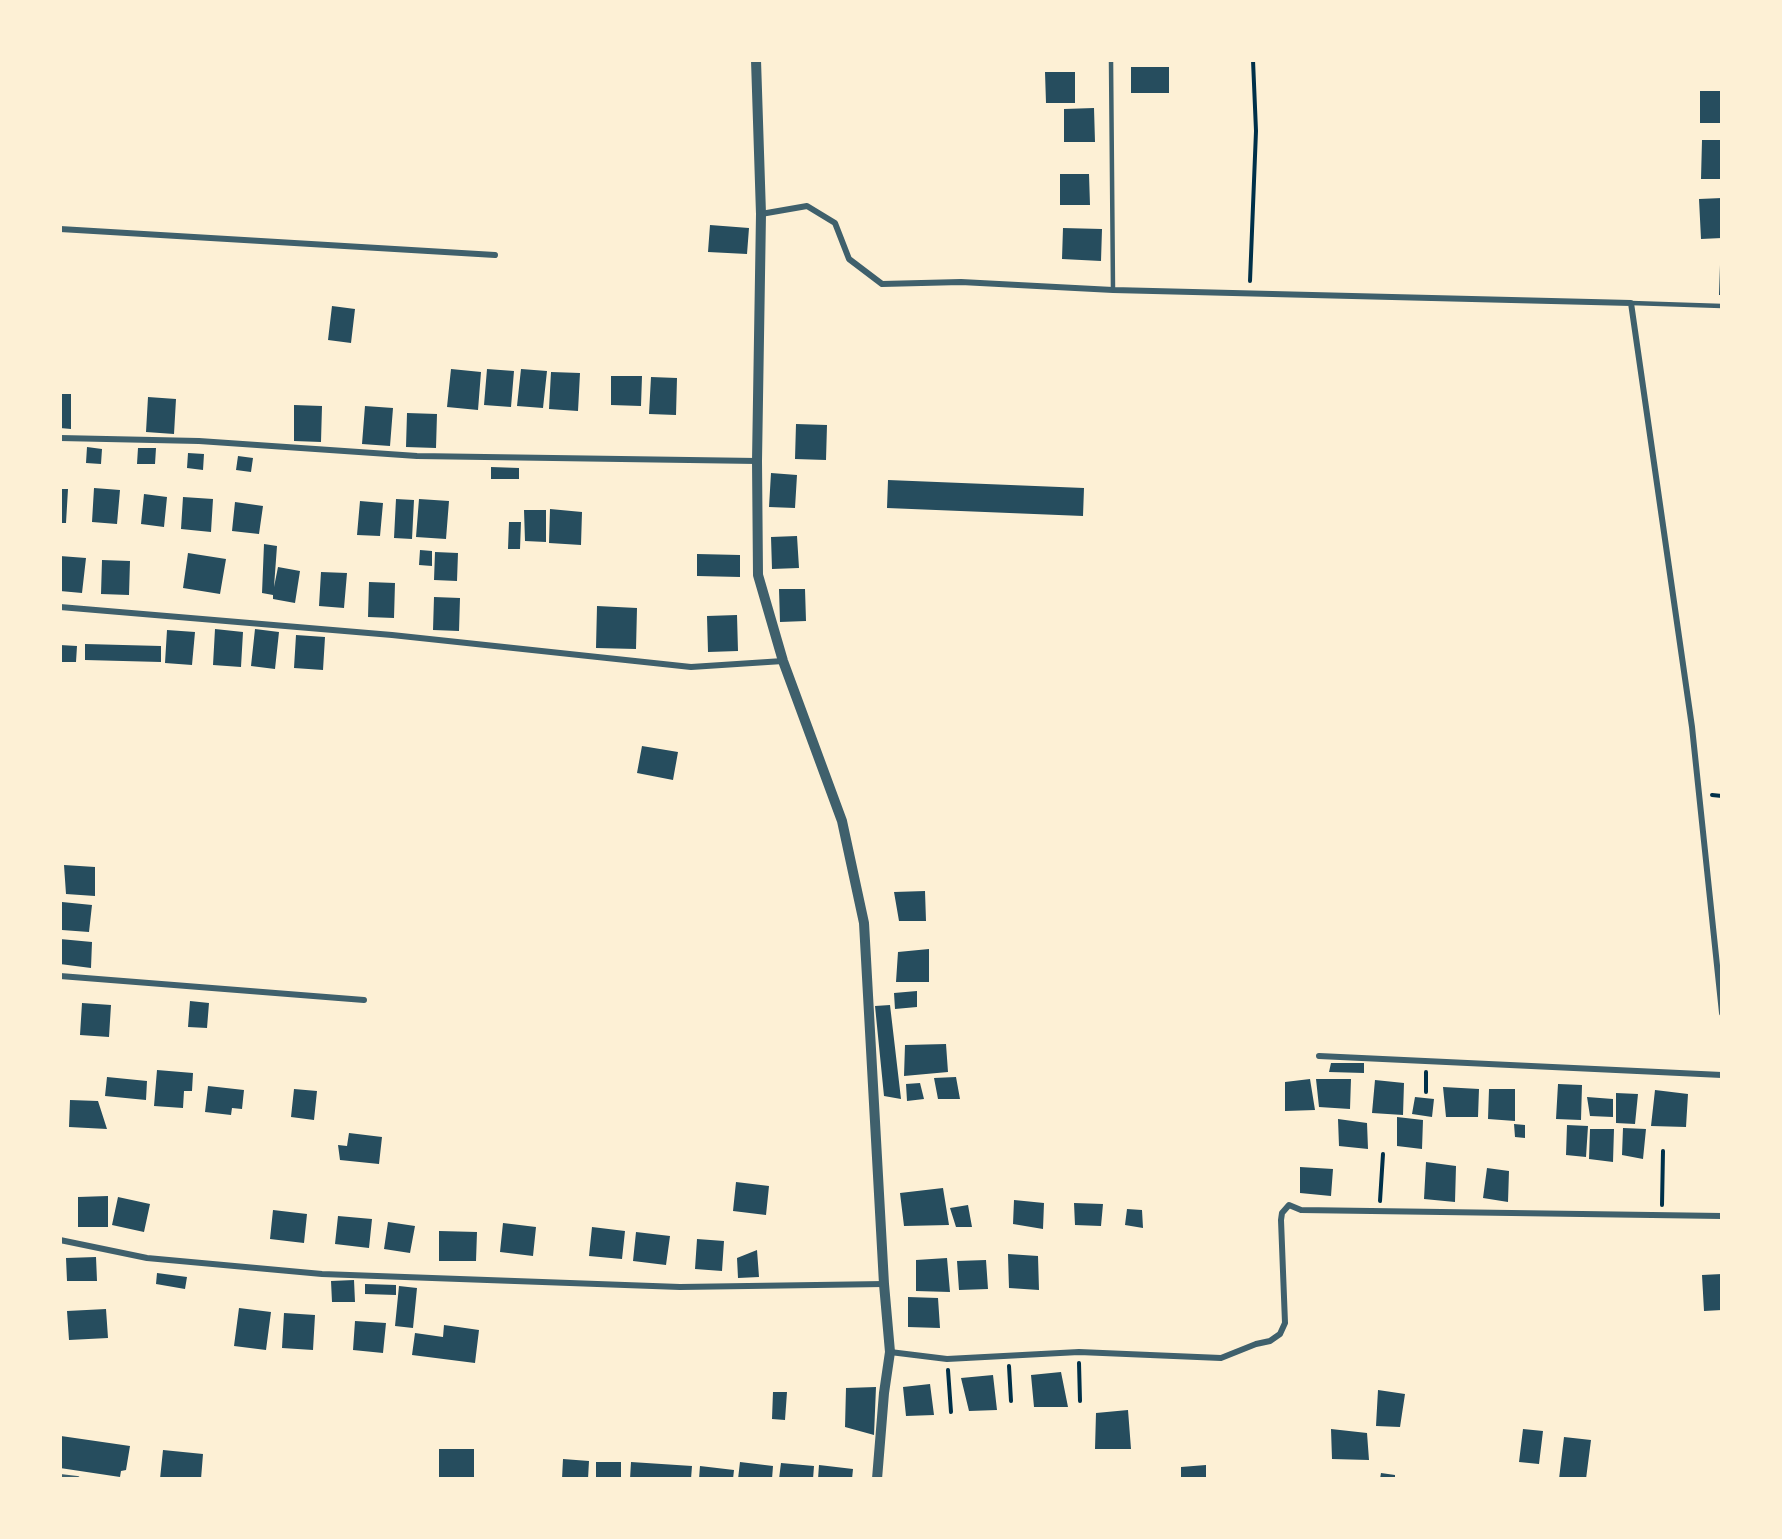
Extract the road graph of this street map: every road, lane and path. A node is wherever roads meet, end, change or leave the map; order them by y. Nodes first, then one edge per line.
1 (756, 60) edge
2 (1111, 60) edge
3 (1253, 60) edge
4 (761, 214) junction
5 (60, 228) edge
6 (495, 255) dead end
7 (1113, 290) junction
8 (1250, 293) junction
9 (1631, 303) junction
10 (1722, 306) edge
11 (60, 438) edge
12 (757, 461) junction
13 (60, 607) edge
14 (783, 661) junction
15 (60, 976) edge
16 (364, 1000) dead end
17 (1722, 1013) edge
18 (1319, 1056) dead end
19 (1425, 1061) junction
20 (1722, 1075) edge
21 (1426, 1092) dead end
22 (1663, 1151) dead end
23 (1383, 1154) dead end
24 (1379, 1211) junction
25 (1662, 1215) junction
26 (1722, 1216) edge
27 (60, 1240) edge
28 (884, 1284) junction
29 (891, 1352) junction
30 (1079, 1352) junction
31 (1008, 1356) junction
32 (947, 1359) junction
33 (1011, 1401) dead end
34 (1080, 1401) dead end
35 (951, 1412) dead end
36 (60, 1477) edge
37 (77, 1479) edge
38 (877, 1479) edge

1 - 4 street
2 - 7 lane
3 - 8 path
4 - 7 street
4 - 12 street
5 - 6 street
7 - 8 street
8 - 9 street
9 - 10 lane
9 - 17 street
11 - 12 street
12 - 14 street
13 - 14 street
14 - 28 street
15 - 16 street
18 - 19 street
19 - 20 street
19 - 21 path
22 - 25 path
23 - 24 path
24 - 25 street
24 - 30 street
25 - 26 street
27 - 28 street
28 - 29 street
29 - 32 street
29 - 38 street
30 - 31 street
30 - 34 path
31 - 32 street
31 - 33 path
32 - 35 path
36 - 37 street

